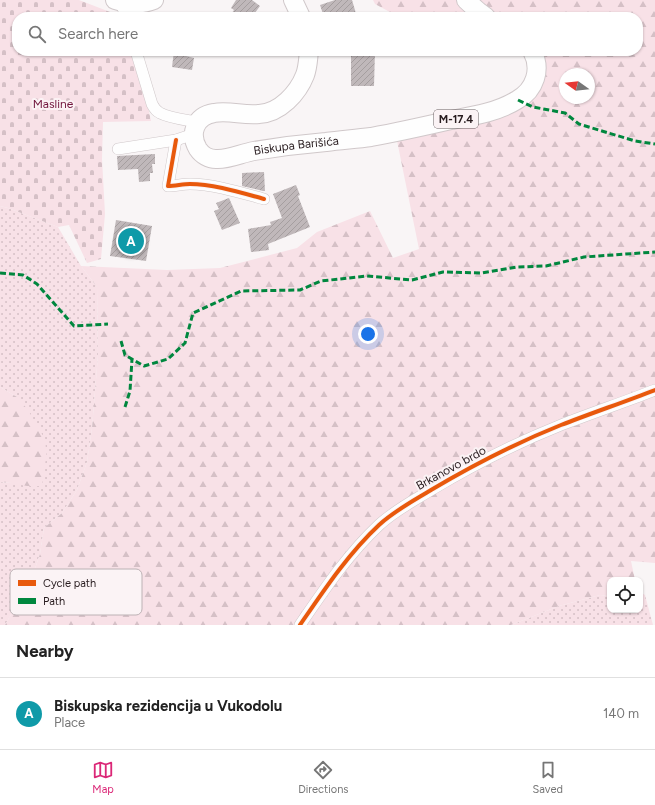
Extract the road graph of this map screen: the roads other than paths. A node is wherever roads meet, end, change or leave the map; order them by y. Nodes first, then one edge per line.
1 (154, 0) edge
2 (293, 0) edge
3 (466, 0) edge
4 (121, 6) edge
5 (299, 12) edge
6 (479, 12) edge
7 (138, 56) edge
8 (309, 56) edge
9 (534, 56) edge
10 (196, 128) junction
11 (176, 140) junction
12 (118, 149) dead end
13 (264, 200) dead end
14 (655, 390) edge
15 (300, 625) edge

1 - 4 main road
2 - 5 main road
3 - 6 main road
7 - 10 street
8 - 10 main road
9 - 10 main road, Biskupa Barišića / M-17.4
10 - 11 street
11 - 12 street
11 - 13 street
14 - 15 street, Brkanovo brdo

